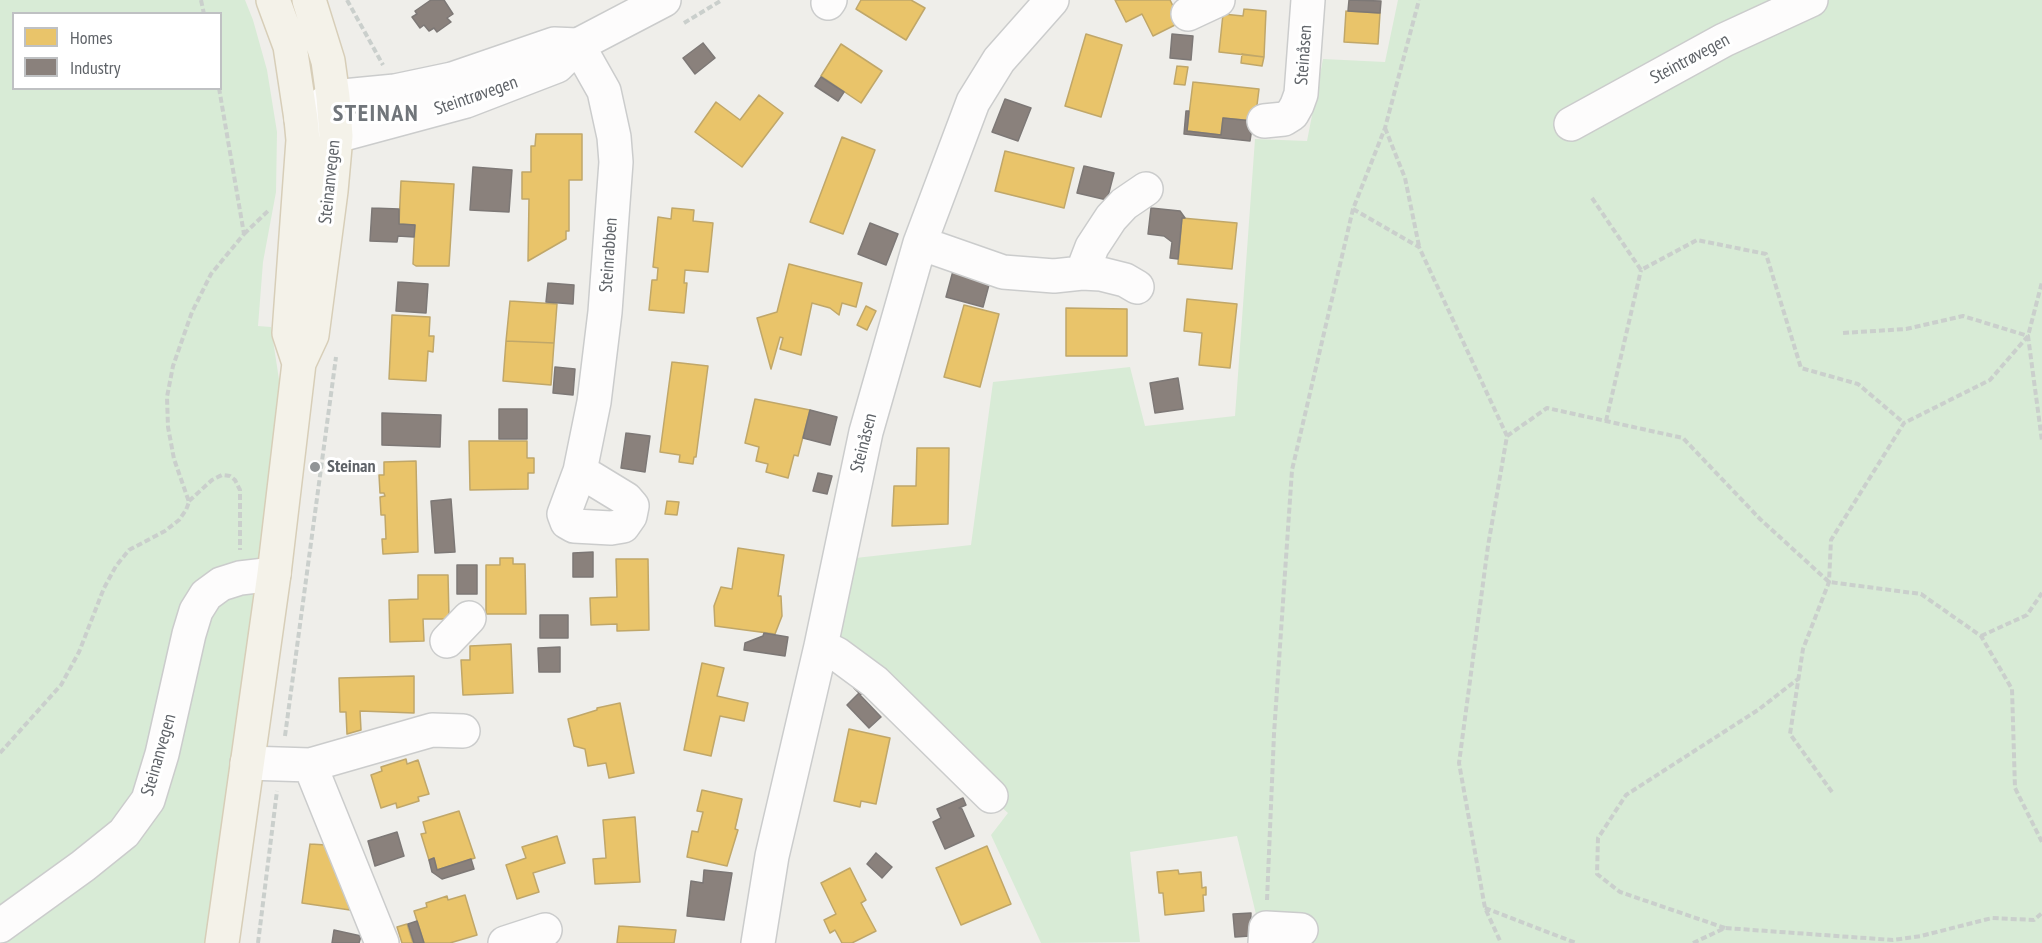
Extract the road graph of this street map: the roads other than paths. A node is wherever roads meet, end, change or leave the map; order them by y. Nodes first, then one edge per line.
1 (273, 0) edge
2 (309, 0) edge
3 (664, 0) edge
4 (1052, 0) edge
5 (1218, 0) edge
6 (1308, 0) edge
7 (1811, 0) edge
8 (1188, 14) dead end
9 (578, 45) junction
10 (333, 97) junction
11 (301, 119) junction
12 (1264, 121) dead end
13 (1571, 123) dead end
14 (336, 136) junction
15 (1146, 189) dead end
16 (920, 243) junction
17 (1082, 273) junction
18 (1137, 287) dead end
19 (299, 363) junction
20 (579, 471) dead end
21 (274, 574) junction
22 (469, 618) dead end
23 (447, 641) dead end
24 (821, 646) junction
25 (463, 731) dead end
26 (247, 763) junction
27 (295, 765) junction
28 (991, 796) dead end
29 (0, 926) edge
30 (545, 930) dead end
31 (1301, 930) dead end
32 (1265, 936) edge
33 (222, 943) edge
34 (382, 943) edge
35 (505, 943) edge
36 (758, 943) edge

1 - 11 main road, Steinanvegen
2 - 10 main road, Steinanvegen
3 - 9 street, Steintrøvegen
4 - 16 street, Steinåsen
5 - 8 street
6 - 12 street, Steinåsen
7 - 13 street, Steintrøvegen
9 - 10 street, Steintrøvegen
9 - 14 street, Steintrøvegen
9 - 20 street, Steinrabben
10 - 11 street, Steintrøvegen
10 - 14 main road, Steinanvegen
11 - 14 street
11 - 19 main road, Steinanvegen
14 - 19 main road, Steinanvegen
15 - 17 street
16 - 17 street
16 - 24 street, Steinåsen
17 - 18 street
19 - 21 main road, Steinanvegen
21 - 26 main road, Steinanvegen
21 - 29 street, Steinanvegen
22 - 23 street
24 - 28 street
24 - 36 street, Steinåsen
25 - 27 street
26 - 27 street
26 - 33 main road, Steinanvegen
27 - 34 street
30 - 35 street
31 - 32 street

